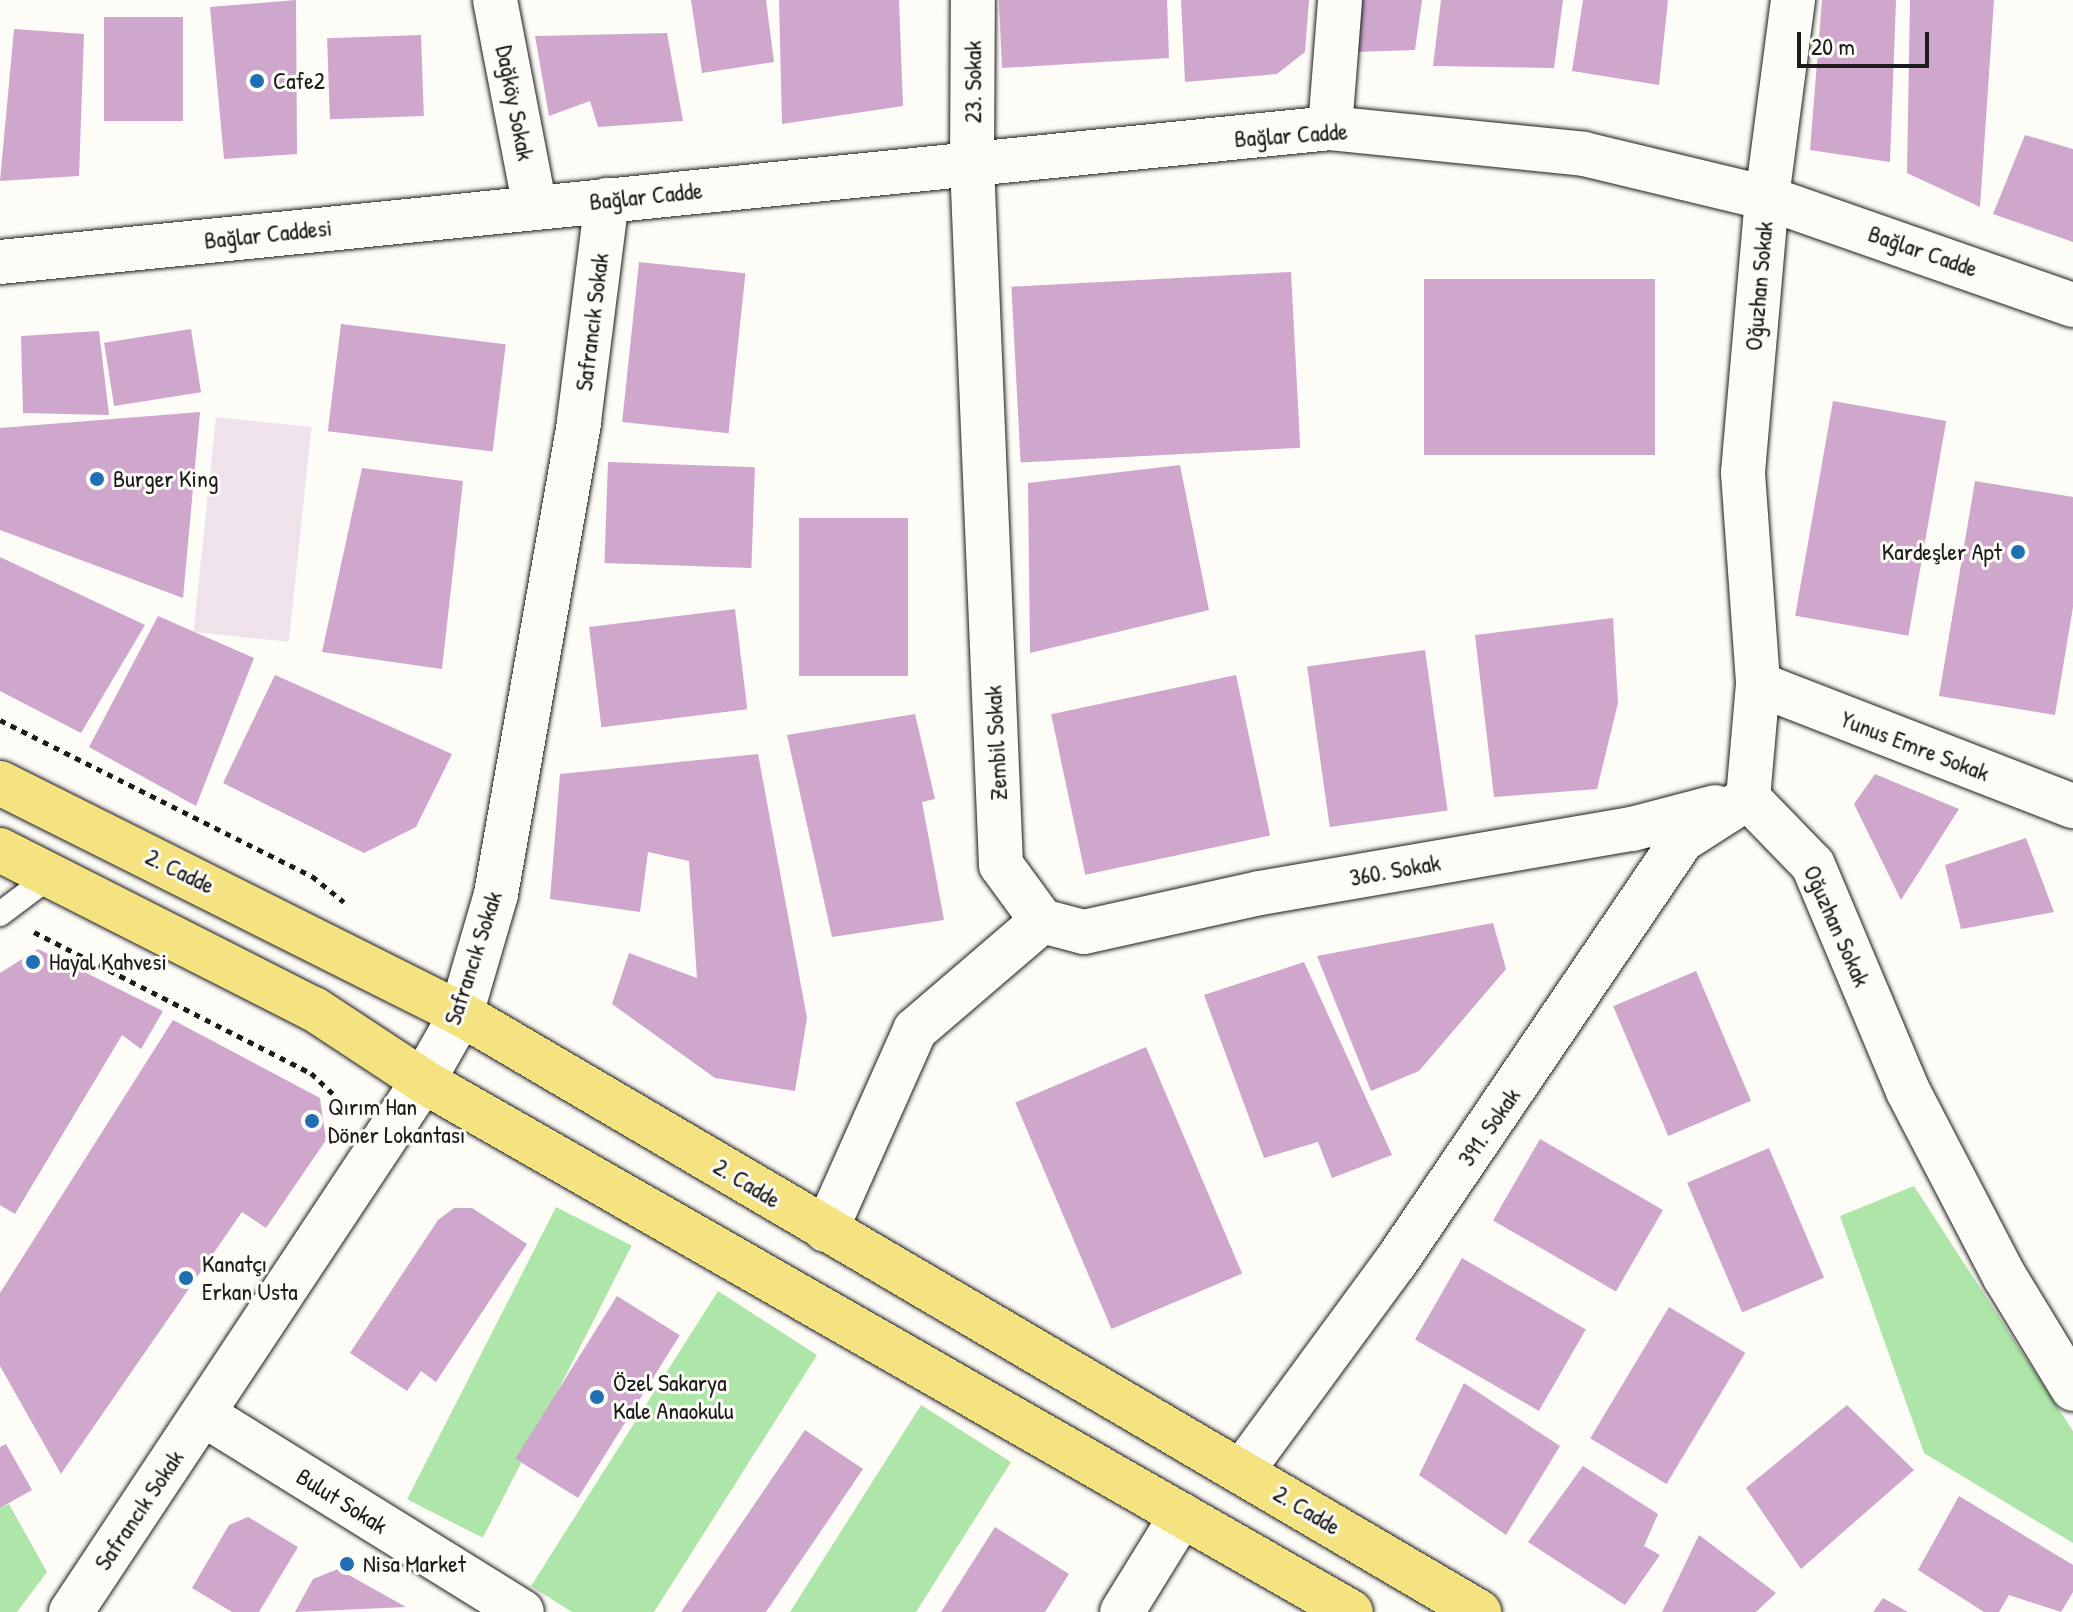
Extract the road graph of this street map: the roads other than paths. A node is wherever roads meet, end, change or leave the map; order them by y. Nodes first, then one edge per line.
1 (495, 0) edge
2 (973, 0) edge
3 (1340, 0) edge
4 (1793, 0) edge
5 (1330, 128) junction
6 (972, 165) junction
7 (1767, 198) junction
8 (607, 200) junction
9 (535, 207) junction
10 (0, 262) edge
11 (2073, 305) edge
12 (1758, 684) junction
13 (0, 783) edge
14 (1748, 798) junction
15 (2073, 806) edge
16 (0, 850) edge
17 (53, 874) junction
18 (0, 914) edge
19 (1042, 921) junction
20 (461, 1014) junction
21 (423, 1081) junction
22 (826, 1230) junction
23 (2073, 1389) edge
24 (203, 1414) junction
25 (1242, 1471) junction
26 (1182, 1515) junction
27 (71, 1612) edge
28 (522, 1612) edge
29 (1122, 1612) edge
30 (1351, 1612) edge
31 (1479, 1612) edge

1 - 9 street, Dağköy Sokak
2 - 6 street, 23. Sokak
3 - 5 street
4 - 7 street, Oğuzhan Sokak
5 - 6 street, Bağlar Cadde
5 - 7 street, Bağlar Cadde
6 - 8 street, Bağlar Cadde
6 - 19 street, Zembil Sokak
7 - 11 street, Bağlar Cadde
7 - 12 street, Oğuzhan Sokak
8 - 9 street, Bağlar Cadde
8 - 20 street, Safrancık Sokak
9 - 10 street, Bağlar Caddesi
12 - 14 street, Oğuzhan Sokak
12 - 15 street, Yunus Emre Sokak
13 - 20 main road, 2. Cadde
14 - 19 street, 360. Sokak
14 - 23 street, Oğuzhan Sokak
14 - 25 street, 391. Sokak
16 - 17 main road
17 - 18 lane
17 - 21 main road
19 - 22 street
20 - 21 street, Safrancık Sokak
20 - 22 main road, 2. Cadde
21 - 24 street, Safrancık Sokak
21 - 26 main road
22 - 25 main road, 2. Cadde
24 - 27 street, Safrancık Sokak
24 - 28 street, Bulut Sokak
25 - 31 main road, 2. Cadde
26 - 29 street
26 - 30 main road

